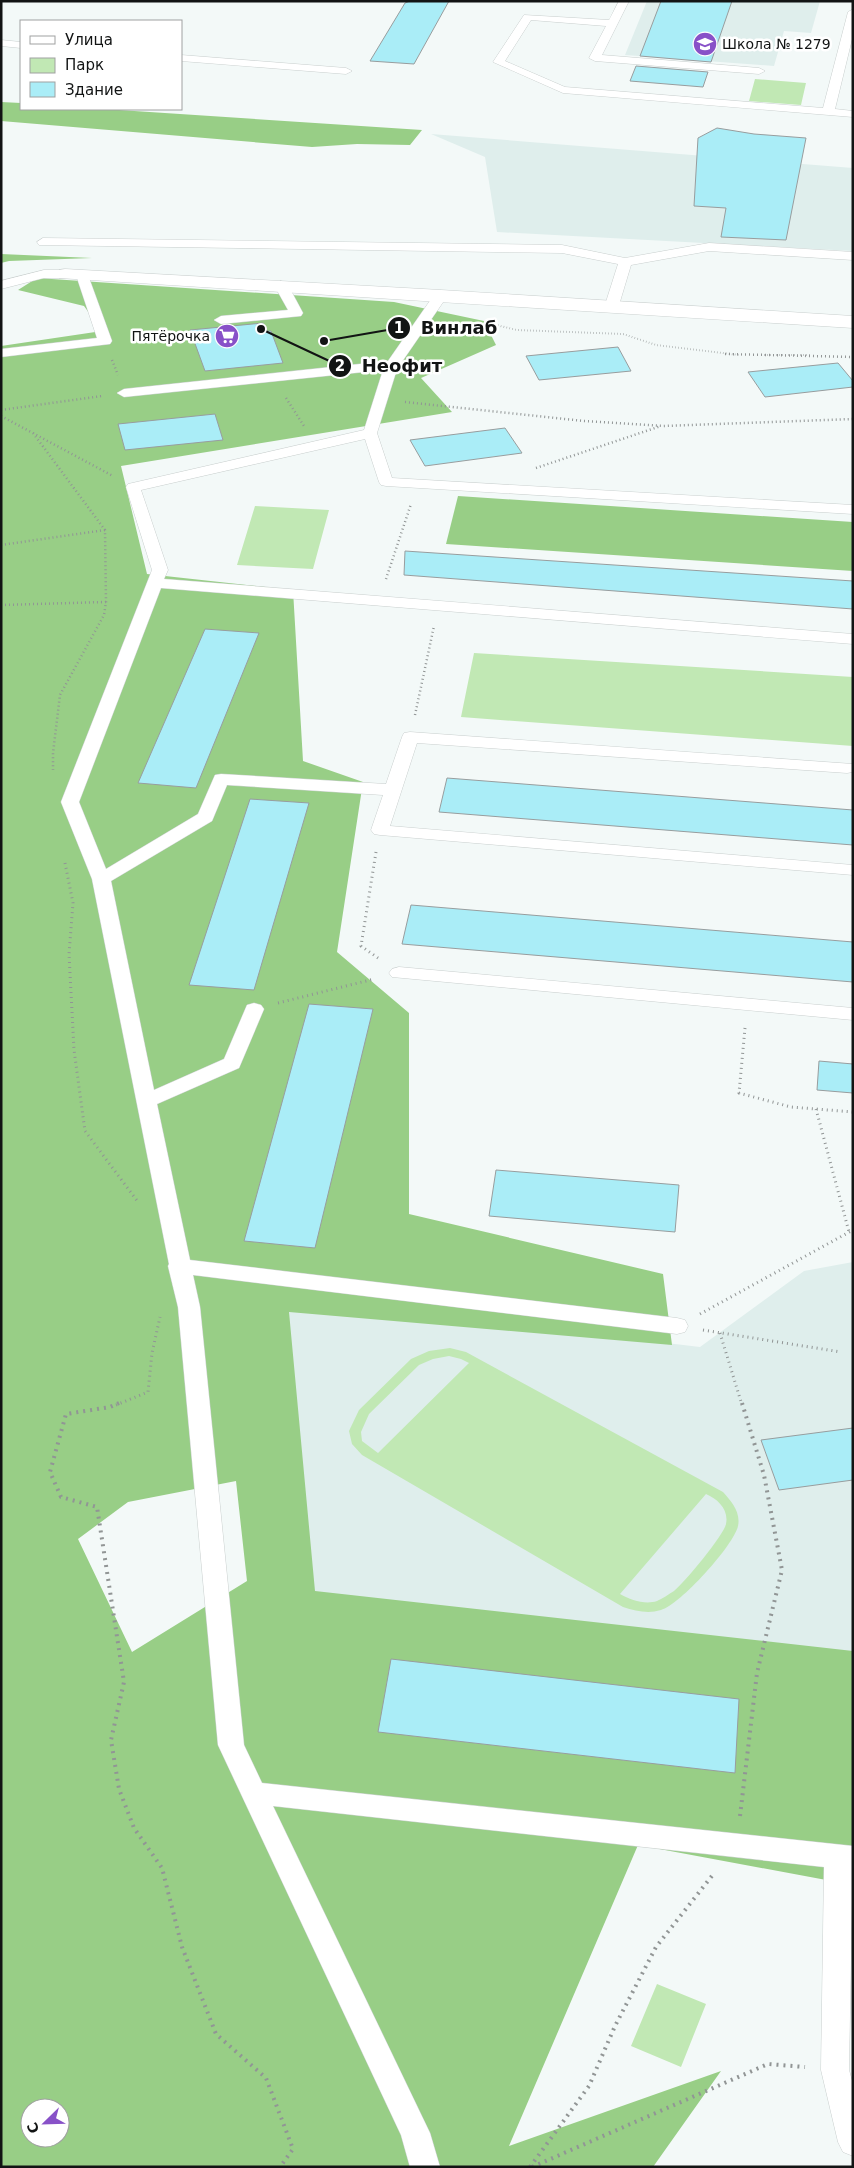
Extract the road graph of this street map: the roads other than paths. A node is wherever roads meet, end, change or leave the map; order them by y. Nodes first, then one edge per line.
1 (624, 1) edge
2 (853, 12) edge
3 (613, 23) junction
4 (1, 43) edge
5 (20, 45) edge
6 (182, 58) edge
7 (346, 71) dead end
8 (759, 71) dead end
9 (828, 112) junction
10 (853, 114) edge
11 (44, 242) dead end
12 (853, 256) edge
13 (625, 262) junction
14 (74, 274) junction
15 (1, 285) edge
16 (281, 285) junction
17 (441, 295) junction
18 (612, 305) junction
19 (221, 320) dead end
20 (853, 322) edge
21 (1, 353) edge
22 (392, 365) junction
23 (124, 393) road end
24 (370, 433) junction
25 (853, 510) edge
26 (155, 583) junction
27 (853, 639) edge
28 (847, 768) dead end
29 (393, 790) junction
30 (853, 870) edge
31 (101, 879) junction
32 (399, 973) road end
33 (254, 1009) road end
34 (853, 1014) edge
35 (146, 1101) junction
36 (180, 1266) junction
37 (678, 1326) road end
38 (254, 1793) junction
39 (846, 1857) edge
40 (853, 2142) edge
41 (425, 2167) edge

1 - 3 lane
2 - 9 lane
3 - 8 lane
3 - 9 lane
4 - 5 lane
6 - 7 lane
9 - 10 lane
11 - 13 lane
12 - 13 lane
13 - 18 lane
14 - 15 lane
14 - 16 street
14 - 21 lane
16 - 17 street
16 - 19 lane
17 - 18 street
17 - 22 lane
18 - 20 street
22 - 23 lane
22 - 24 lane
24 - 25 lane
24 - 26 lane
26 - 27 lane
26 - 31 lane
28 - 29 lane
29 - 30 lane
29 - 31 lane
31 - 35 lane
32 - 34 lane
33 - 35 lane
35 - 36 lane
36 - 37 lane
36 - 38 lane
38 - 39 lane
38 - 41 lane
39 - 40 lane

